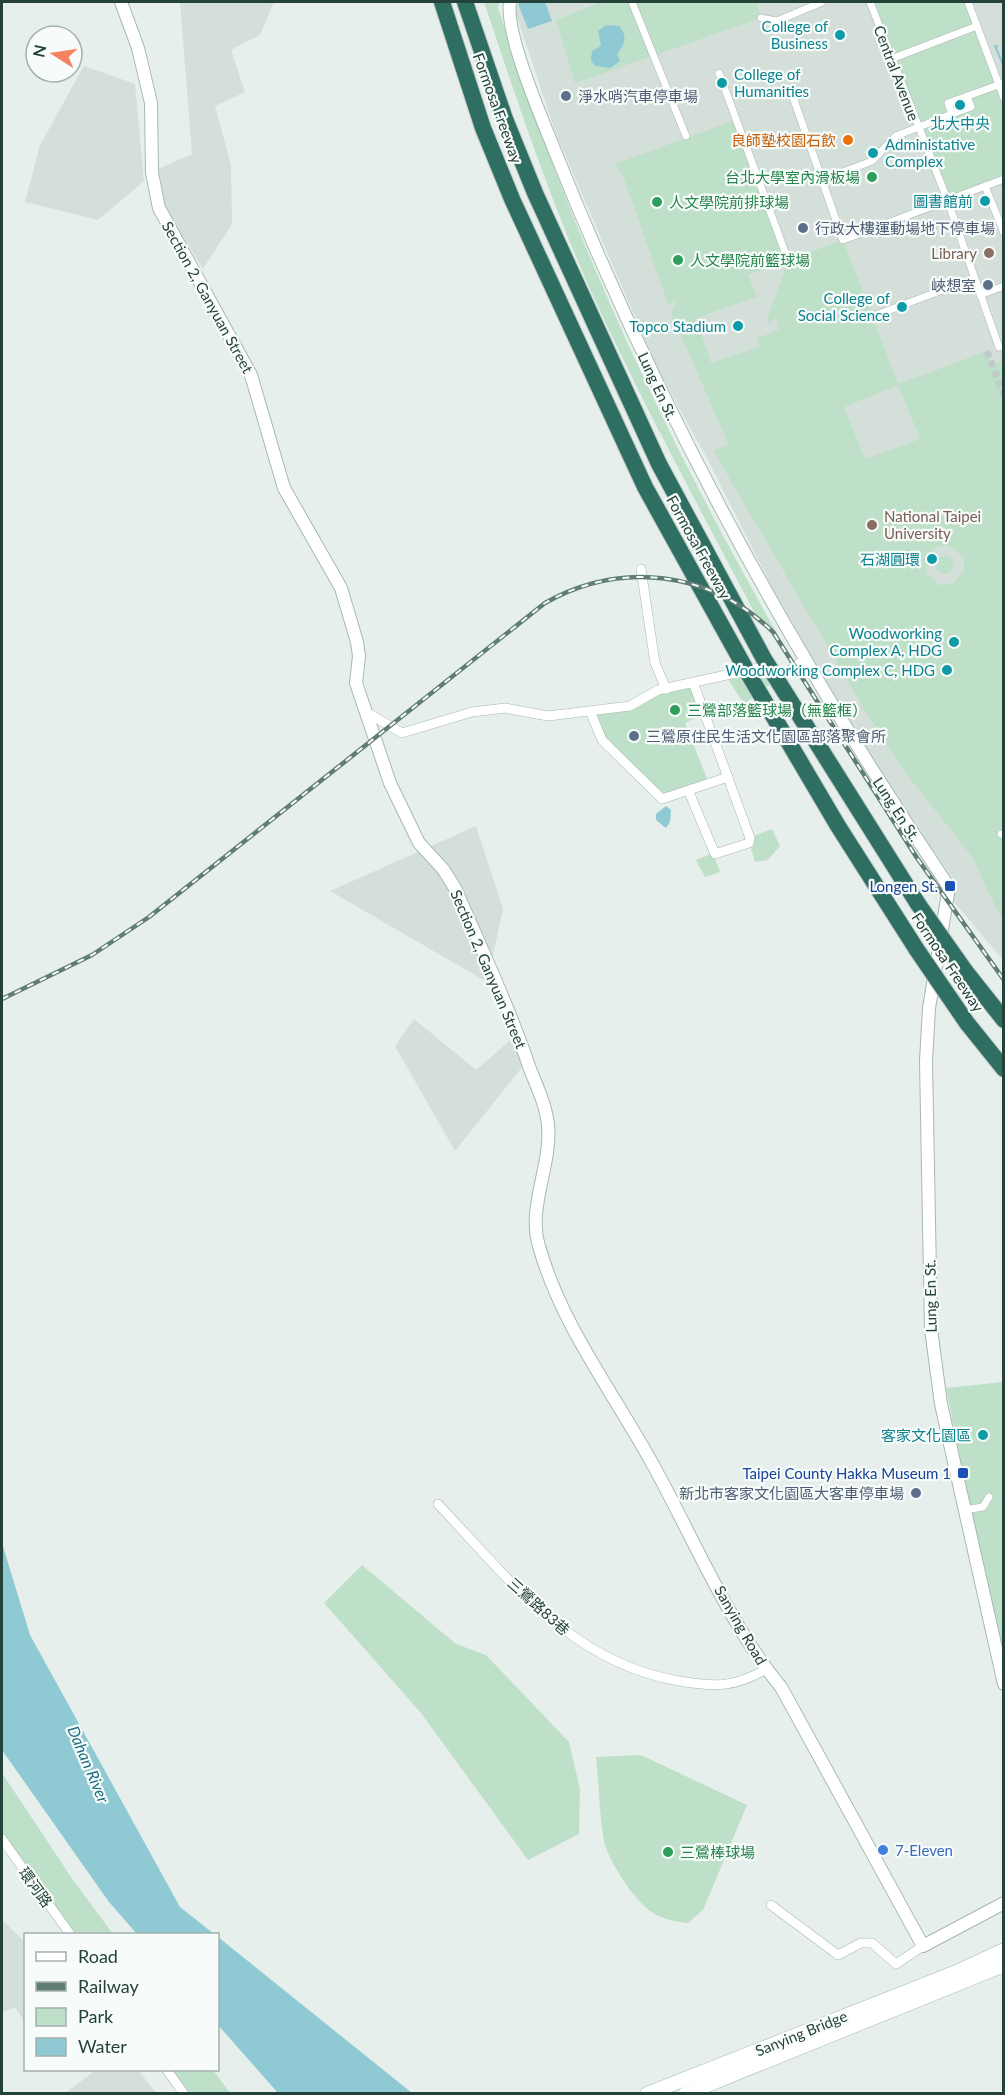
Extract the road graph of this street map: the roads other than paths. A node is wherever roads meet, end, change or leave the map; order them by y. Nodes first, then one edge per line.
1 (121, 2) edge
2 (442, 2) edge
3 (465, 2) edge
4 (510, 2) edge
5 (632, 2) edge
6 (822, 2) edge
7 (870, 2) edge
8 (968, 2) edge
9 (761, 18) dead end
10 (977, 26) junction
11 (891, 58) junction
12 (719, 73) dead end
13 (1001, 84) edge
14 (967, 96) junction
15 (793, 97) dead end
16 (1004, 98) edge
17 (952, 114) junction
18 (917, 127) junction
19 (686, 136) dead end
20 (1004, 179) edge
21 (822, 180) junction
22 (985, 186) junction
23 (947, 200) junction
24 (1004, 233) edge
25 (788, 260) dead end
26 (975, 278) junction
27 (1004, 286) edge
28 (981, 295) junction
29 (871, 317) dead end
30 (999, 347) dead end
31 (641, 569) dead end
32 (805, 659) junction
33 (747, 671) junction
34 (777, 679) junction
35 (693, 682) junction
36 (666, 689) junction
37 (590, 711) junction
38 (366, 712) junction
39 (728, 777) junction
40 (689, 792) junction
41 (1004, 1020) edge
42 (1004, 1069) edge
43 (537, 1216) joint
44 (990, 1497) dead end
45 (438, 1504) dead end
46 (964, 1510) junction
47 (766, 1669) junction
48 (1004, 1684) edge
49 (2, 1839) edge
50 (1004, 1903) edge
51 (771, 1905) dead end
52 (69, 1933) edge
53 (923, 1946) junction
54 (1004, 1950) edge
55 (1004, 1965) edge
56 (956, 1978) junction
57 (168, 2071) edge
58 (697, 2081) junction
59 (184, 2094) edge
60 (647, 2094) edge
61 (658, 2094) edge
62 (680, 2094) edge
63 (685, 2094) edge

1 - 38 street, Section 2, Ganyuan Street
2 - 33 highway, Formosa Freeway
3 - 34 highway, Formosa Freeway
4 - 32 street, Lung En St.
5 - 19 street
6 - 9 street
7 - 11 street, Central Avenue
8 - 10 street
10 - 11 street
10 - 13 street
11 - 18 street, Central Avenue
12 - 25 street
13 - 14 street
13 - 16 street
14 - 17 street
14 - 17 street
15 - 21 street
17 - 18 street
18 - 21 street
18 - 23 street, Central Avenue
20 - 22 street
21 - 23 street
22 - 23 street
22 - 24 street
23 - 26 street, Central Avenue
26 - 28 street, Central Avenue
26 - 29 street
27 - 28 street
28 - 30 street, Central Avenue
31 - 36 street
32 - 34 street
32 - 46 street, Lung En St.
33 - 34 street
33 - 35 street
33 - 42 highway, Formosa Freeway, bridge
34 - 41 highway, Formosa Freeway, bridge
35 - 36 street
35 - 39 street
36 - 37 street
37 - 38 street
37 - 40 street
38 - 43 street, Section 2, Ganyuan Street
39 - 40 street
39 - 40 street
43 - 47 street, Sanying Road
44 - 46 street
45 - 47 street, 三鶯路83巷
46 - 48 street, Lung En St.
47 - 53 street, Sanying Road
49 - 52 street, 環河路
50 - 53 street
51 - 53 street
54 - 56 main road
55 - 56 main road
56 - 58 main road, Sanying Bridge
57 - 59 street
58 - 60 main road, Sanying Bridge
58 - 61 main road
58 - 62 main road
58 - 63 main road, Sanying Bridge

